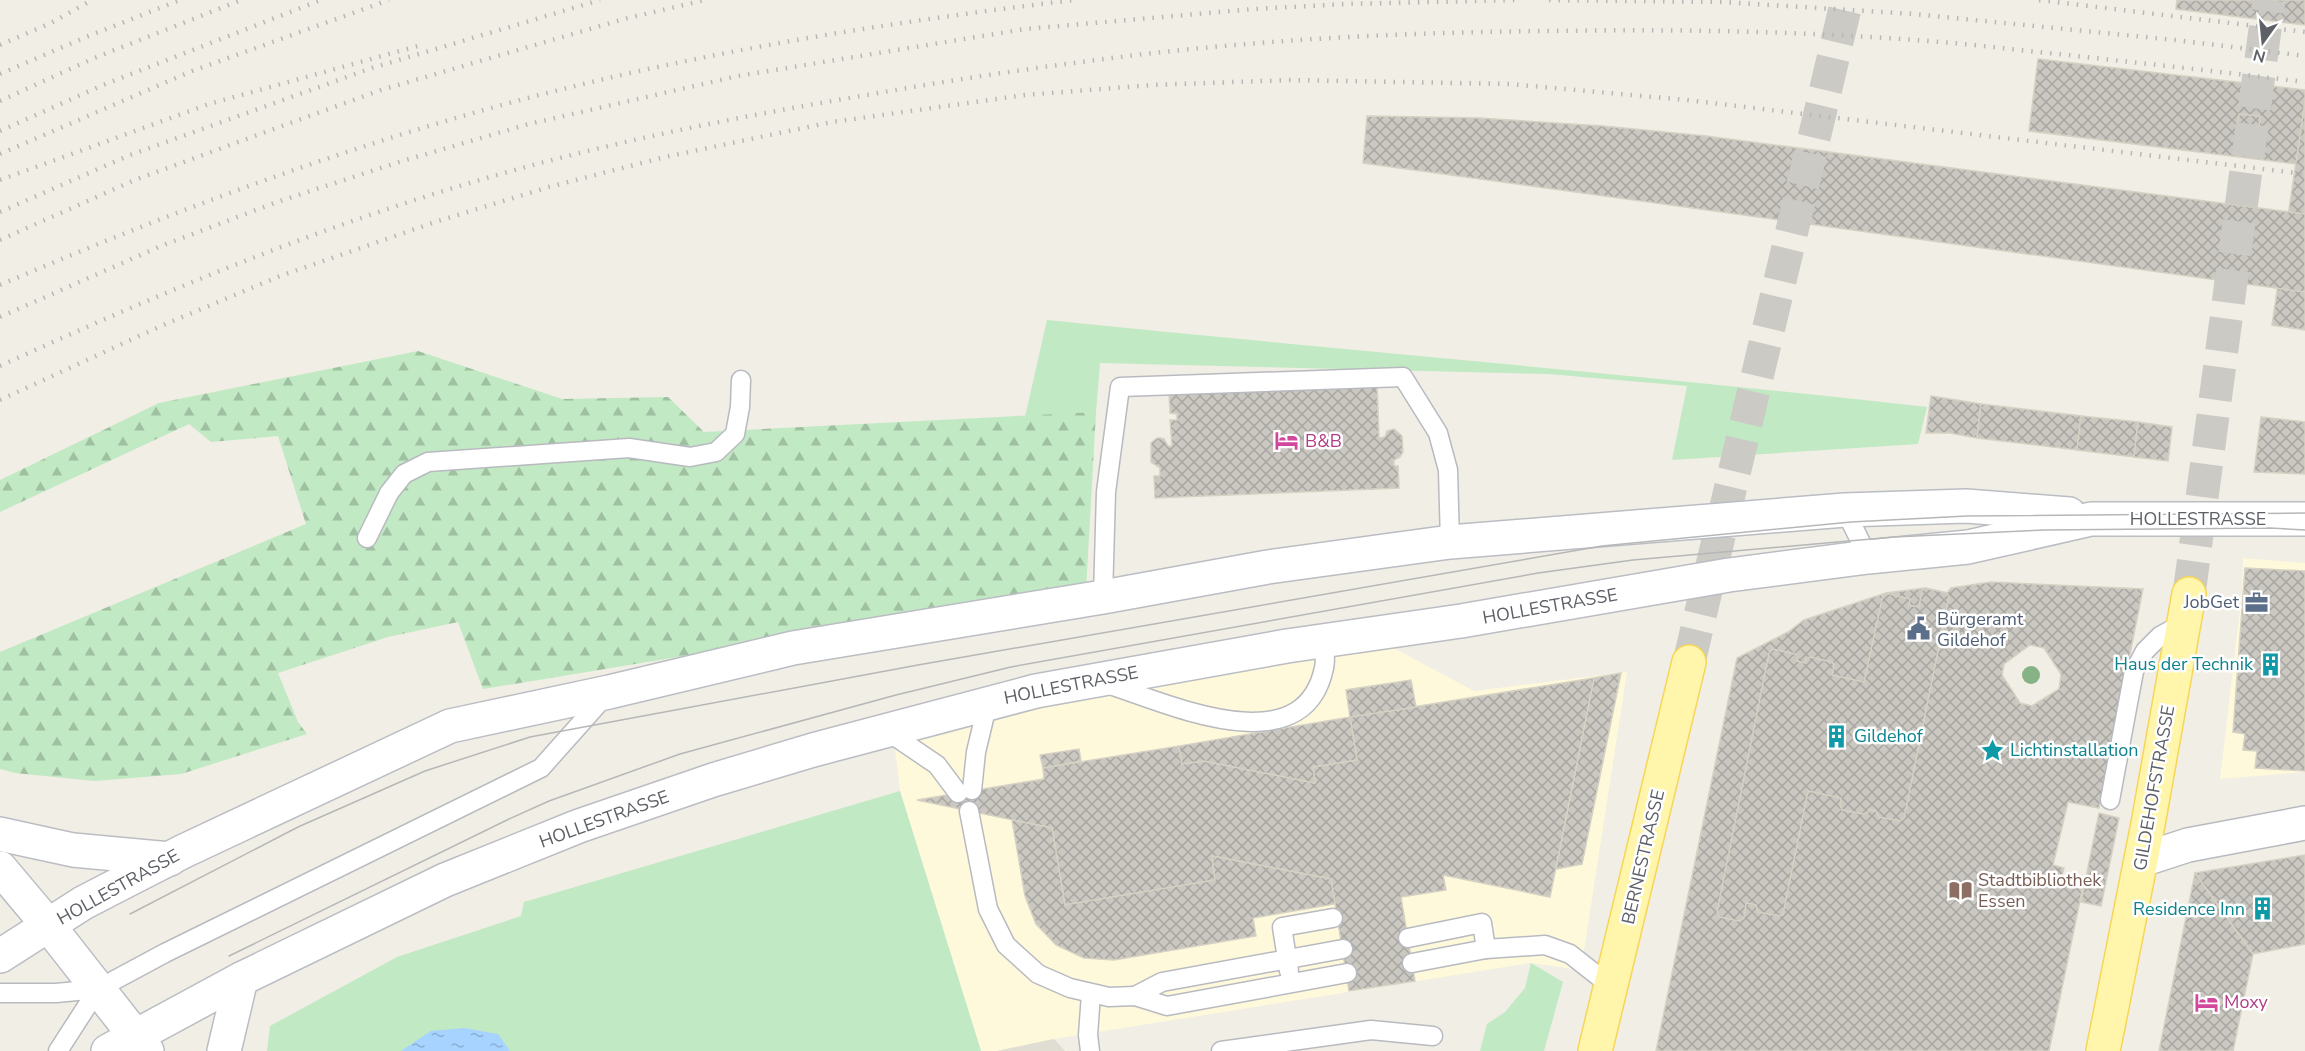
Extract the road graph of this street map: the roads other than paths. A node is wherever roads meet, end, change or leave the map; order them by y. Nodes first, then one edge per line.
1 (741, 380) dead end
2 (1845, 510) junction
3 (2091, 519) junction
4 (2305, 519) edge
5 (367, 538) dead end
6 (1450, 542) junction
7 (1868, 557) junction
8 (1103, 597) junction
9 (2186, 609) joint
10 (1324, 641) junction
11 (1689, 662) tunnel mouth
12 (1094, 679) junction
13 (609, 692) junction
14 (988, 702) junction
15 (887, 731) junction
16 (2110, 800) dead end
17 (969, 811) dead end
18 (2305, 823) edge
19 (0, 834) edge
20 (172, 859) junction
21 (2142, 860) junction
22 (0, 868) edge
23 (1334, 918) dead end
24 (48, 925) junction
25 (1408, 938) dead end
26 (1343, 949) dead end
27 (1486, 949) junction
28 (0, 956) edge
29 (1287, 959) junction
30 (1412, 963) dead end
31 (1347, 973) dead end
32 (241, 979) junction
33 (1292, 984) junction
34 (1612, 987) junction
35 (98, 989) junction
36 (0, 993) edge
37 (1091, 994) junction
38 (1134, 996) junction
39 (1433, 1036) dead end
40 (130, 1046) edge
41 (57, 1051) edge
42 (224, 1051) edge
43 (1090, 1051) edge
44 (1221, 1051) edge
45 (1595, 1051) edge
46 (2103, 1051) edge

1 - 5 lane
2 - 3 main road, HOLLESTRASSE
2 - 6 main road, HOLLESTRASSE
2 - 7 lane
3 - 4 main road, HOLLESTRASSE
3 - 7 main road, HOLLESTRASSE
6 - 8 main road, HOLLESTRASSE
6 - 8 lane
7 - 10 main road, HOLLESTRASSE
8 - 13 main road, HOLLESTRASSE
9 - 16 lane
9 - 21 main road, GILDEHOFSTRASSE
10 - 12 main road, HOLLESTRASSE
10 - 12 lane
11 - 34 main road, BERNESTRASSE
12 - 14 main road, HOLLESTRASSE
13 - 20 main road, HOLLESTRASSE
13 - 35 lane
14 - 15 main road, HOLLESTRASSE
14 - 15 lane
15 - 32 main road, HOLLESTRASSE
17 - 37 lane
18 - 21 main road
19 - 20 main road
20 - 24 main road, HOLLESTRASSE
21 - 46 main road, GILDEHOFSTRASSE
22 - 24 main road
23 - 29 lane
24 - 28 main road, HOLLESTRASSE
24 - 35 main road
25 - 27 lane
26 - 29 lane
27 - 30 lane
27 - 34 lane
29 - 33 lane
29 - 38 lane
31 - 33 lane
32 - 40 main road, HOLLESTRASSE
32 - 42 main road
33 - 38 lane
34 - 45 main road, BERNESTRASSE
35 - 36 lane
35 - 40 main road
35 - 41 lane
37 - 38 lane
37 - 43 lane
39 - 44 lane

